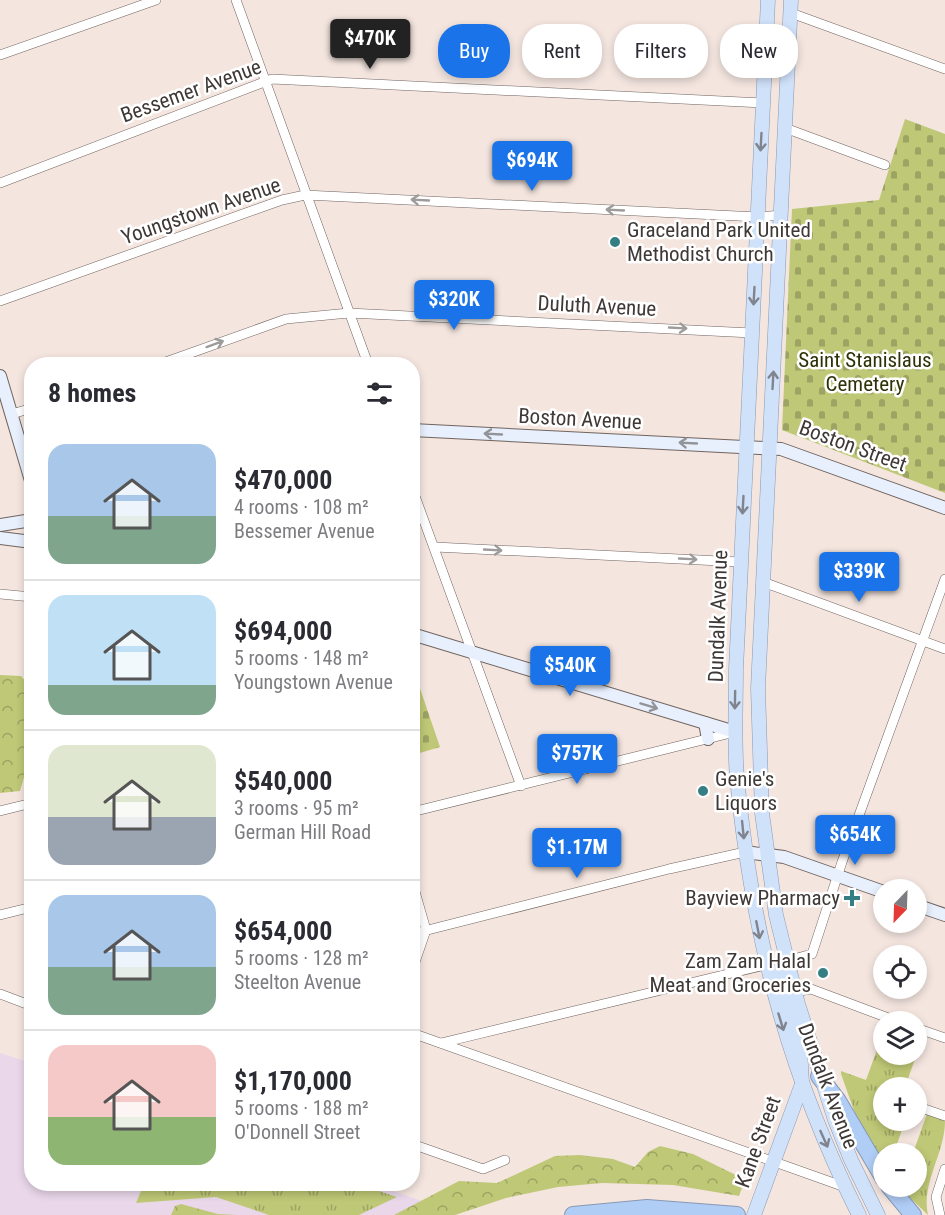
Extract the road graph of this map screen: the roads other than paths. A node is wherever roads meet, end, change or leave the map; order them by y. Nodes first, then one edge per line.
1 (156, 0) edge
2 (236, 0) edge
3 (768, 0) edge
4 (791, 7) edge
5 (0, 55) edge
6 (945, 69) edge
7 (266, 81) junction
8 (763, 103) junction
9 (785, 128) junction
10 (885, 165) dead end
11 (0, 183) edge
12 (305, 195) junction
13 (781, 215) junction
14 (758, 217) junction
15 (0, 302) edge
16 (349, 314) junction
17 (752, 333) junction
18 (180, 357) edge
19 (365, 357) edge
20 (0, 376) edge
21 (24, 410) edge
22 (12, 414) junction
23 (420, 430) edge
24 (769, 443) junction
25 (746, 446) junction
26 (24, 456) edge
27 (945, 501) edge
28 (945, 508) edge
29 (420, 509) edge
30 (24, 521) edge
31 (0, 525) edge
32 (0, 538) edge
33 (24, 541) edge
34 (435, 547) junction
35 (740, 562) junction
36 (945, 579) edge
37 (763, 582) junction
38 (0, 594) edge
39 (24, 596) edge
40 (420, 637) edge
41 (923, 641) junction
42 (945, 650) edge
43 (472, 653) junction
44 (705, 723) junction
45 (735, 732) junction
46 (708, 740) junction
47 (520, 786) junction
48 (24, 805) edge
49 (420, 810) edge
50 (0, 811) edge
51 (745, 852) junction
52 (768, 855) junction
53 (838, 876) junction
54 (873, 888) edge
55 (927, 908) edge
56 (24, 909) edge
57 (420, 909) edge
58 (0, 915) edge
59 (776, 915) junction
60 (945, 915) edge
61 (426, 930) junction
62 (420, 932) edge
63 (420, 948) edge
64 (786, 961) junction
65 (765, 965) junction
66 (794, 992) junction
67 (0, 994) edge
68 (24, 1003) edge
69 (873, 1012) edge
70 (927, 1032) edge
71 (420, 1036) edge
72 (945, 1038) edge
73 (440, 1043) junction
74 (819, 1076) junction
75 (802, 1084) junction
76 (927, 1110) edge
77 (945, 1116) edge
78 (420, 1147) edge
79 (505, 1160) dead end
80 (873, 1160) edge
81 (774, 1161) junction
82 (945, 1169) edge
83 (845, 1187) junction
84 (898, 1197) edge
85 (732, 1214) edge
86 (573, 1215) edge
87 (754, 1215) edge
88 (859, 1215) edge
89 (878, 1215) edge
90 (913, 1215) edge
91 (940, 1215) edge

1 - 5 street
2 - 7 street
3 - 8 main road, Dundalk Avenue
4 - 6 street
4 - 9 main road, Dundalk Avenue
7 - 8 street, Bessemer Avenue
7 - 11 street, Bessemer Avenue
7 - 12 street
8 -> 14 main road, Dundalk Avenue
9 - 10 street
9 - 13 main road, Dundalk Avenue
14 -> 12 street, Youngstown Avenue
12 - 15 street, Youngstown Avenue
12 - 16 street
13 - 14 street, Youngstown Avenue
24 -> 13 main road, Dundalk Avenue
14 -> 17 main road, Dundalk Avenue
16 -> 17 street, Duluth Avenue
18 -> 16 street, Duluth Avenue
16 - 19 street
17 - 25 main road, Dundalk Avenue
20 - 22 street
21 - 22 street
22 - 26 street
25 -> 23 street, Boston Avenue
24 - 25 street, Boston Avenue
24 - 27 street, Boston Street
24 - 28 street, Boston Street
24 - 37 main road, Dundalk Avenue
25 -> 35 main road, Dundalk Avenue
29 - 34 street
30 - 31 street
32 - 33 street
34 -> 35 street
34 - 43 street
35 -> 45 main road, Dundalk Avenue
36 - 41 street
37 - 41 street
37 - 52 main road, Dundalk Avenue
38 - 39 street
40 - 43 street
41 - 42 street
41 - 53 street
43 -> 44 street
43 - 47 street
44 - 45 street
44 - 46 street
45 - 46 street
45 -> 51 main road, Dundalk Avenue
46 - 47 street
47 - 49 street
48 - 50 street
51 - 52 street
51 - 61 street
51 -> 65 main road, Dundalk Avenue
52 - 53 street
52 - 59 main road, Dundalk Avenue
53 - 54 street
53 - 64 street
55 - 60 street
56 - 58 street
57 - 61 street
59 - 64 main road, Dundalk Avenue
59 - 75 main road
61 - 62 street
61 - 63 street
64 - 66 main road, Dundalk Avenue
65 - 73 street
65 -> 75 main road, Dundalk Avenue
66 - 69 street
66 - 74 main road, Dundalk Avenue
67 - 68 street
70 - 72 street
71 - 73 street
73 - 81 street
74 - 80 highway
74 - 89 main road, Dundalk Avenue
75 - 81 main road, Kane Street
75 -> 83 main road, Dundalk Avenue
76 - 77 street
78 - 79 street
81 - 83 street
81 - 87 main road, Kane Street
82 - 91 street
83 - 88 main road, Dundalk Avenue
84 - 90 highway
85 - 86 highway

